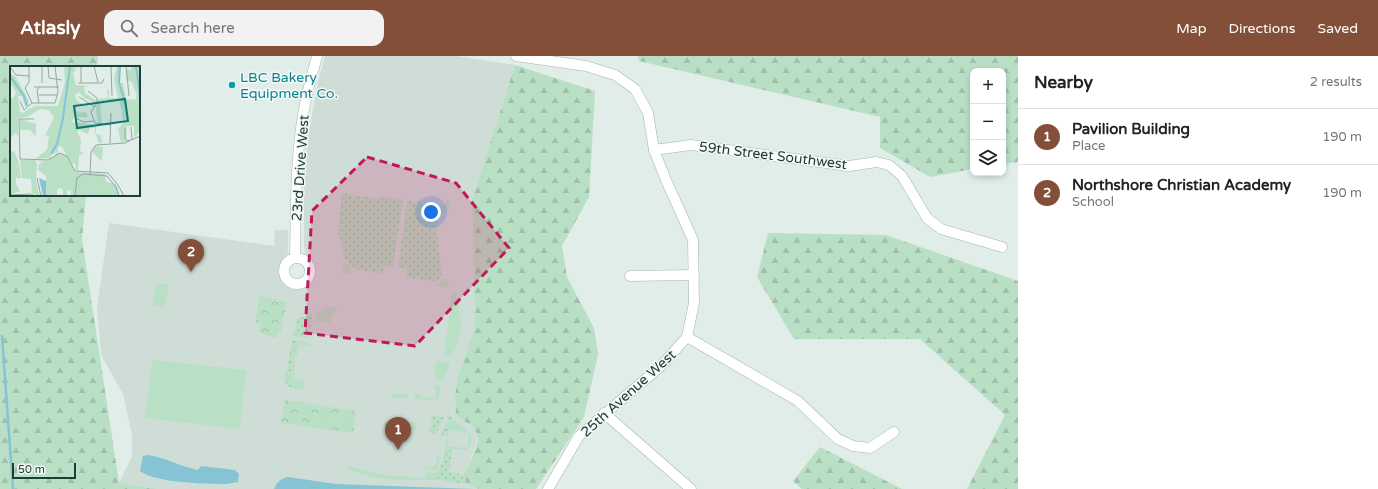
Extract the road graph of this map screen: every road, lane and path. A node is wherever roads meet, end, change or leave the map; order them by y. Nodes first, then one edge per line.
1 (317, 56) edge
2 (516, 56) edge
3 (654, 150) junction
4 (1002, 247) dead end
5 (295, 258) dead end
6 (694, 275) junction
7 (630, 276) dead end
8 (687, 337) junction
9 (604, 413) junction
10 (894, 432) dead end
11 (548, 489) edge
12 (691, 489) edge

1 - 5 street, 23rd Drive West
2 - 3 street, 25th Avenue West
3 - 4 street, 59th Street Southwest
3 - 6 street, 25th Avenue West
6 - 7 street
6 - 8 street, 25th Avenue West
8 - 9 street, 25th Avenue West
8 - 10 street
9 - 11 street, 25th Avenue West
9 - 12 street

